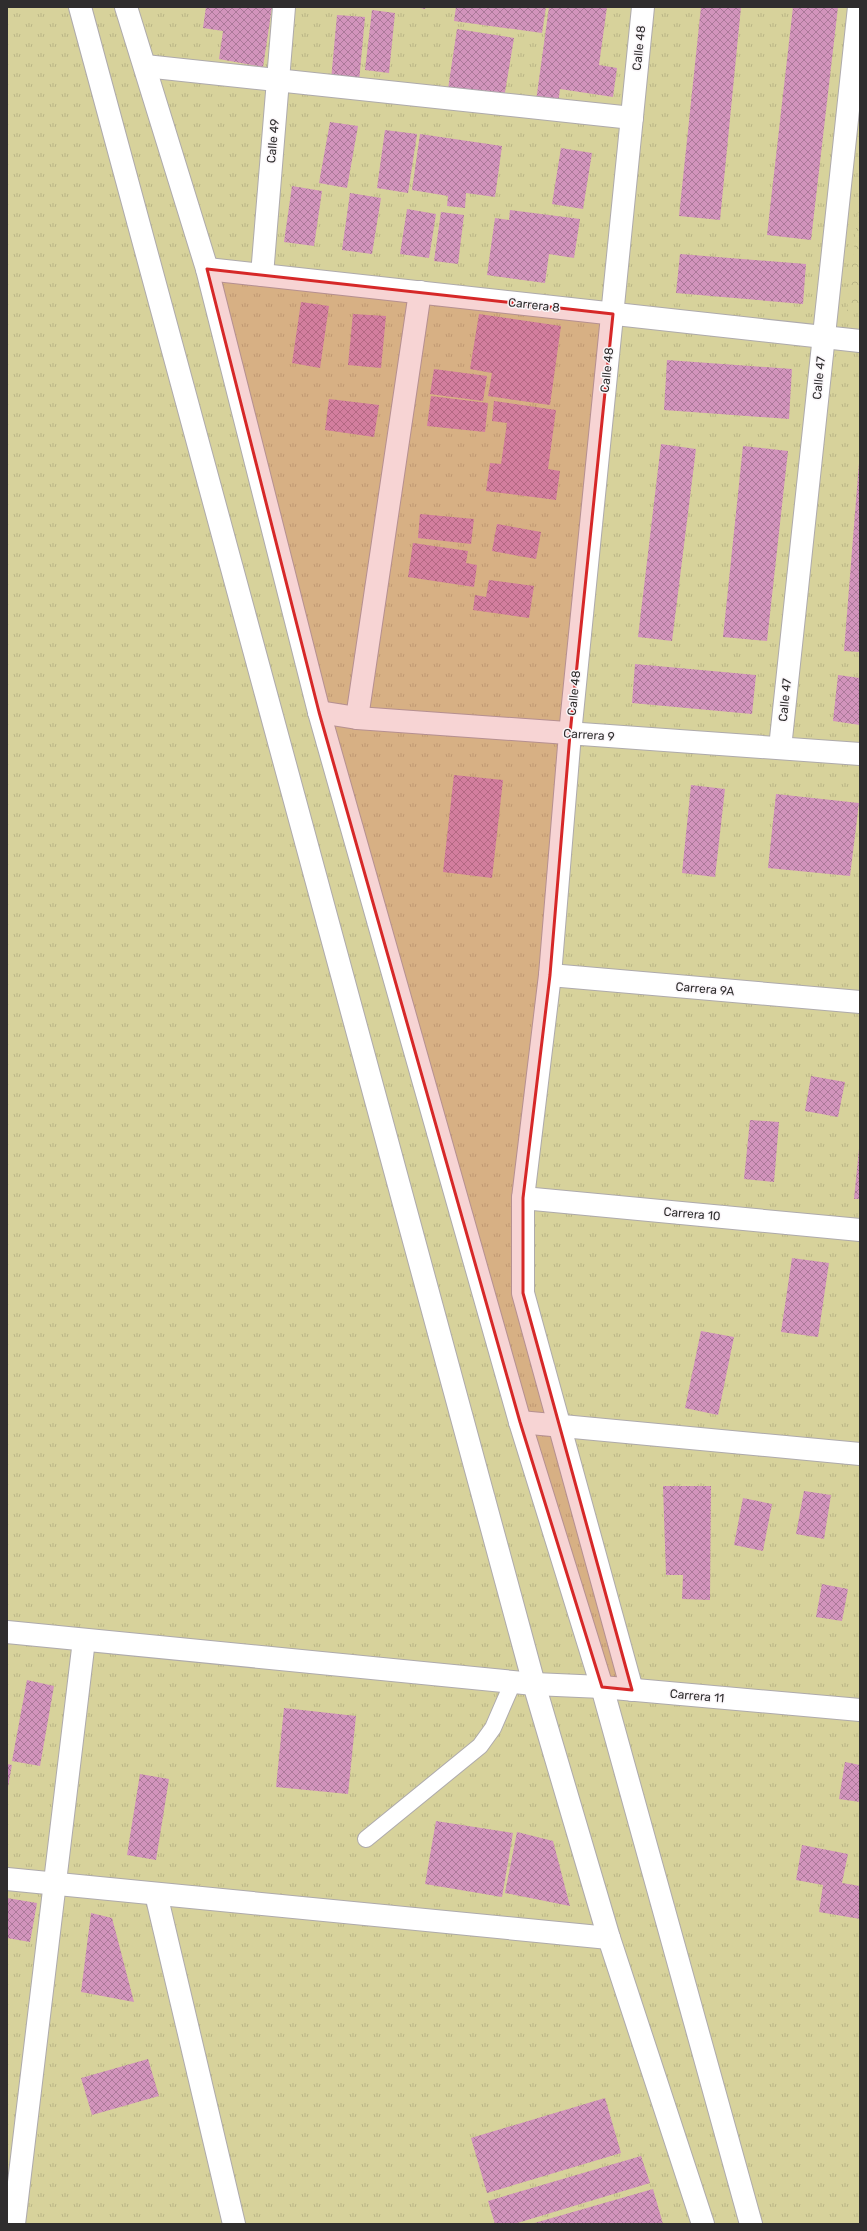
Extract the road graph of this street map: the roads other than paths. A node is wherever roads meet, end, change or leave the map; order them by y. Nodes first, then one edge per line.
1 (80, 7) edge
2 (126, 7) edge
3 (284, 7) edge
4 (643, 7) edge
5 (859, 7) edge
6 (144, 66) junction
7 (278, 81) junction
8 (632, 118) junction
9 (207, 269) junction
10 (262, 275) junction
11 (420, 292) junction
12 (612, 314) junction
13 (824, 337) junction
14 (860, 341) edge
15 (319, 712) junction
16 (357, 718) junction
17 (570, 734) junction
18 (780, 748) junction
19 (860, 754) edge
20 (550, 975) junction
21 (860, 1002) edge
22 (523, 1198) junction
23 (860, 1230) edge
24 (520, 1422) junction
25 (559, 1426) junction
26 (860, 1454) edge
27 (7, 1632) edge
28 (84, 1640) junction
29 (513, 1682) junction
30 (534, 1684) junction
31 (602, 1687) junction
32 (632, 1690) junction
33 (860, 1710) edge
34 (366, 1839) dead end
35 (7, 1879) edge
36 (54, 1883) junction
37 (156, 1894) junction
38 (609, 1938) junction
39 (14, 2224) edge
40 (234, 2224) edge
41 (703, 2224) edge
42 (751, 2224) edge

1 - 30 street
2 - 6 street
3 - 7 street, Calle 49
4 - 8 street, Calle 48
5 - 13 street, Calle 47
6 - 7 street
6 - 9 street
7 - 8 street
7 - 10 street, Calle 49
8 - 12 street, Calle 48
9 - 10 street, Carrera 8
9 - 15 street
10 - 11 street, Carrera 8
11 - 12 street, Carrera 8
11 - 16 street
12 - 13 street, Carrera 8
12 - 17 street, Calle 48
13 - 14 street, Carrera 8
13 - 18 street, Calle 47
15 - 16 street, Carrera 9
15 - 24 street
16 - 17 street, Carrera 9
17 - 18 street, Carrera 9
17 - 20 street, Calle 48
18 - 19 street, Carrera 9
20 - 21 street, Carrera 9A
20 - 22 street, Calle 48
22 - 23 street, Carrera 10
22 - 25 street, Calle 48
24 - 25 street
24 - 31 street
25 - 26 street
25 - 32 street, Calle 48
27 - 28 street, Carrera 11
28 - 29 street, Carrera 11
28 - 36 street
29 - 30 street, Carrera 11
29 - 34 lane
30 - 31 street, Carrera 11
30 - 38 street
31 - 32 street, Carrera 11
31 - 42 street
32 - 33 street, Carrera 11
35 - 36 street
36 - 37 street
36 - 39 street
37 - 38 street
37 - 40 street
38 - 41 street

